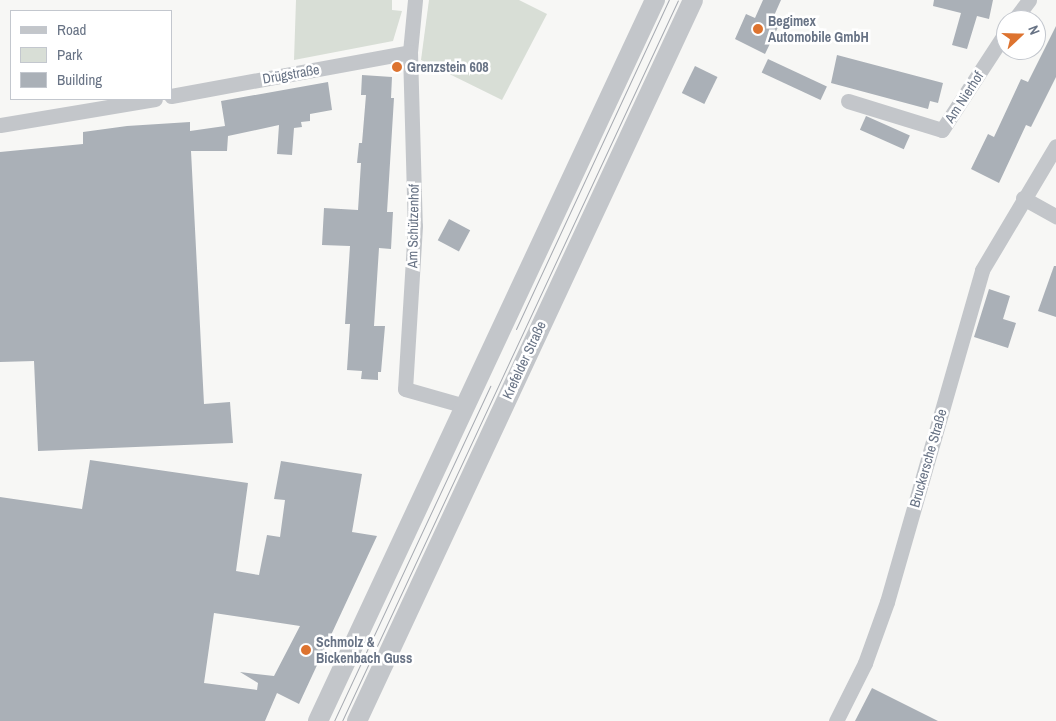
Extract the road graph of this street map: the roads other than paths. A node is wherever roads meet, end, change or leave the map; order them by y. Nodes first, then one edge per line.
1 (415, 0) edge
2 (655, 0) edge
3 (693, 0) edge
4 (996, 47) edge
5 (410, 52) junction
6 (172, 96) edge
7 (149, 100) edge
8 (848, 101) dead end
9 (0, 126) edge
10 (1056, 146) edge
11 (1023, 198) junction
12 (1056, 216) edge
13 (465, 406) junction
14 (318, 721) edge
15 (357, 721) edge
16 (836, 721) edge

1 - 5 street, Am Schützenhof
2 - 13 street
3 - 15 street, Krefelder Straße
4 - 8 street, Am Nierhof
5 - 6 street, Drügstraße
5 - 13 street, Am Schützenhof
7 - 9 street
10 - 11 street, Bruckersche Straße
11 - 12 street
11 - 16 street, Bruckersche Straße
13 - 14 street

